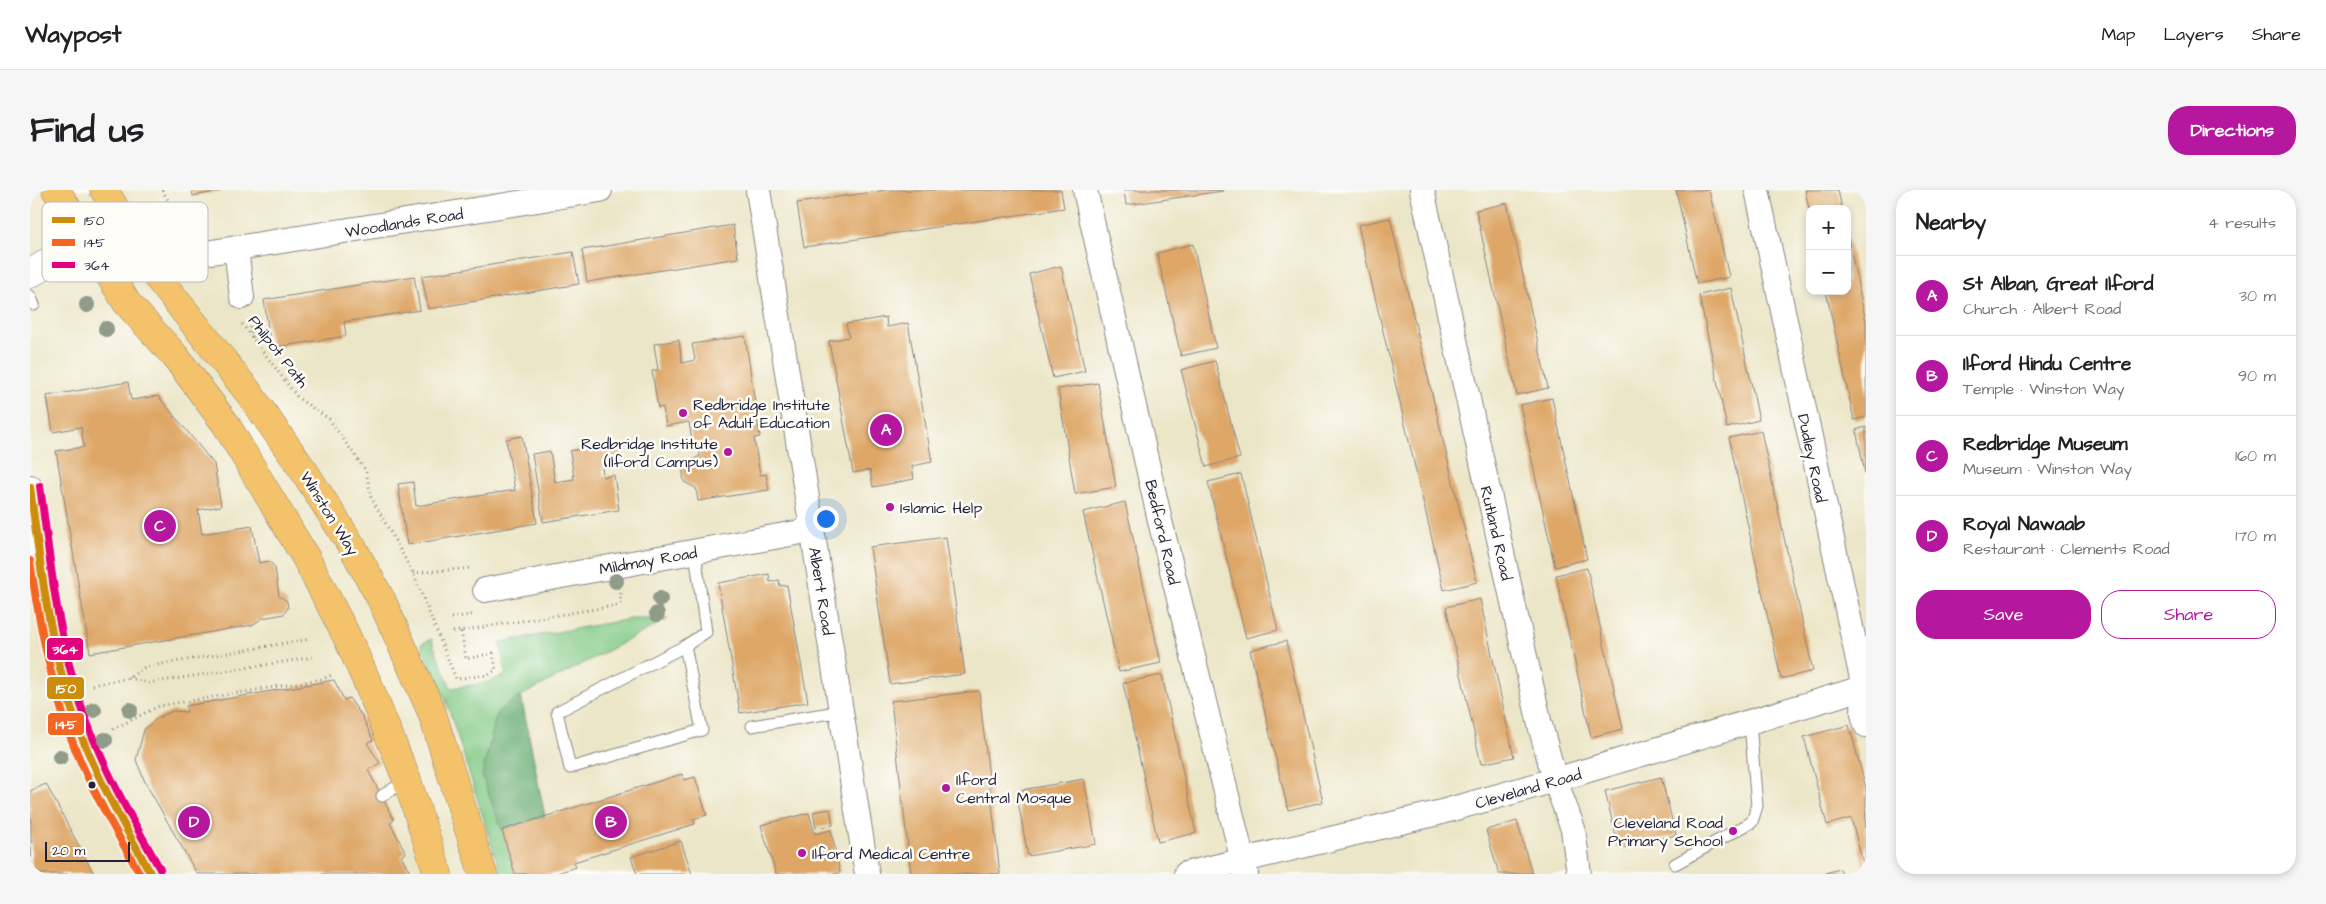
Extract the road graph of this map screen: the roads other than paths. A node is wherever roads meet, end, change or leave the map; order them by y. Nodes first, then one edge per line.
1 (56, 190) edge
2 (104, 190) edge
3 (600, 190) edge
4 (758, 190) edge
5 (1085, 190) edge
6 (1422, 190) edge
7 (1757, 190) edge
8 (63, 202) edge
9 (111, 202) edge
10 (236, 249) junction
11 (212, 252) dead end
12 (42, 266) edge
13 (30, 274) edge
14 (113, 282) edge
15 (161, 282) edge
16 (240, 308) road end
17 (30, 487) edge
18 (812, 530) junction
19 (695, 552) junction
20 (485, 590) road end
21 (685, 646) junction
22 (1865, 687) edge
23 (842, 711) junction
24 (1750, 723) junction
25 (1866, 725) edge
26 (752, 726) dead end
27 (406, 780) junction
28 (1555, 780) junction
29 (382, 796) dead end
30 (1675, 864) dead end
31 (1244, 867) edge
32 (151, 874) edge
33 (438, 874) edge
34 (483, 874) edge
35 (867, 874) edge
36 (1186, 874) edge
37 (1578, 874) edge

1 - 8 main road
2 - 9 main road, Winston Way
3 - 10 street, Woodlands Road
4 - 18 street, Albert Road
5 - 31 street, Bedford Road
6 - 28 street, Rutland Road
7 - 22 street, Dudley Road
10 - 11 street, Woodlands Road
10 - 16 street
12 - 13 street
14 - 27 main road
15 - 34 main road, Winston Way
17 - 32 street
18 - 19 street, Mildmay Road
18 - 23 street, Albert Road
19 - 20 street, Mildmay Road
19 - 21 lane
21 - 21 lane
22 - 24 street, Cleveland Road
22 - 25 street, Dudley Road
23 - 26 lane
23 - 35 street, Albert Road
24 - 28 street, Cleveland Road
24 - 30 lane
27 - 29 lane
27 - 33 main road
28 - 31 street, Cleveland Road
28 - 37 street, Rutland Road
31 - 36 street, Cleveland Road

